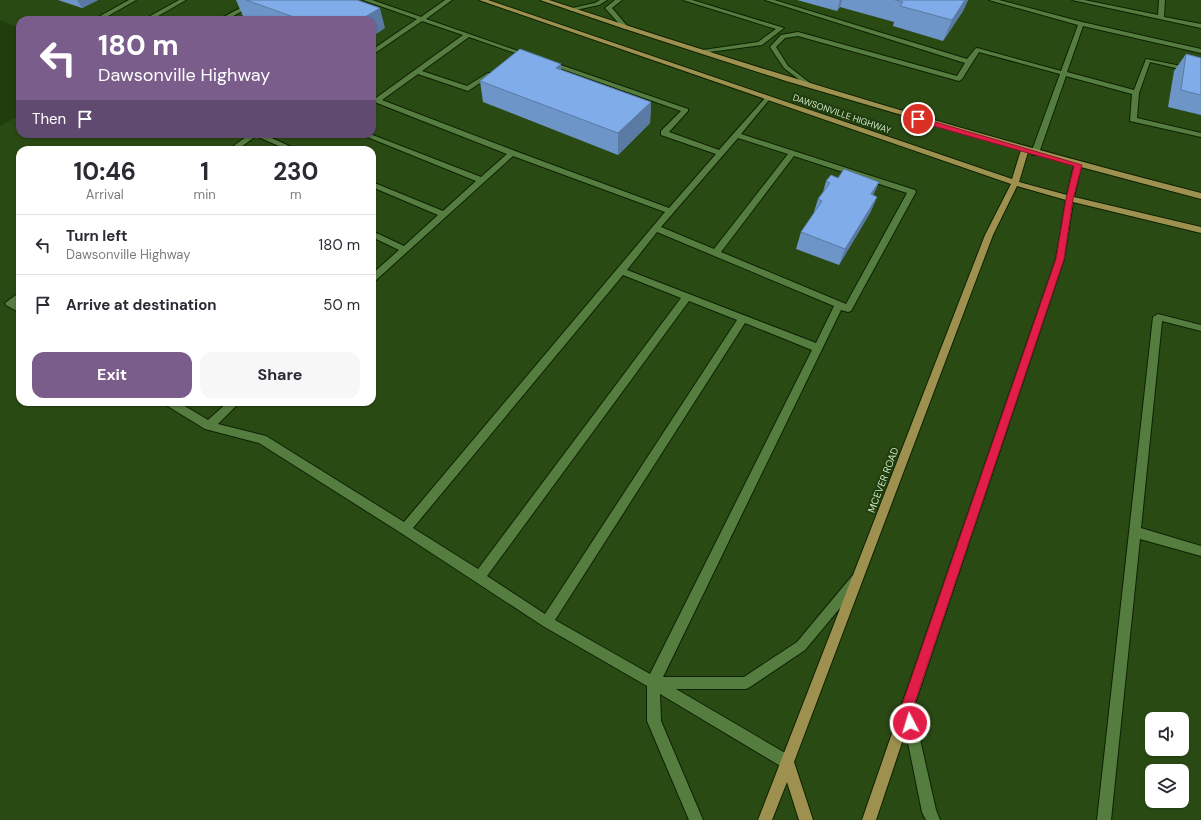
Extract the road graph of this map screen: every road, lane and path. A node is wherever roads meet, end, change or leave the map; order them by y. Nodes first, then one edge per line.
1 (133, 0) edge
2 (183, 0) edge
3 (259, 0) edge
4 (366, 0) edge
5 (449, 0) edge
6 (482, 0) edge
7 (543, 0) edge
8 (604, 0) edge
9 (619, 0) edge
10 (686, 0) edge
11 (768, 0) edge
12 (995, 0) edge
13 (1074, 0) edge
14 (1109, 0) edge
15 (1162, 0) edge
16 (1108, 7) junction
17 (571, 9) junction
18 (103, 16) edge
19 (153, 16) edge
20 (229, 16) edge
21 (1161, 18) junction
22 (422, 20) junction
23 (1080, 24) junction
24 (1201, 26) edge
25 (626, 28) junction
26 (468, 35) junction
27 (1201, 50) edge
28 (376, 51) edge
29 (703, 52) junction
30 (519, 53) junction
31 (513, 58) edge
32 (969, 62) junction
33 (493, 71) edge
34 (417, 72) junction
35 (1201, 72) edge
36 (1062, 73) junction
37 (812, 87) junction
38 (1136, 92) junction
39 (376, 99) edge
40 (767, 99) junction
41 (376, 101) edge
42 (736, 135) junction
43 (1201, 135) edge
44 (250, 138) edge
45 (266, 138) edge
46 (374, 138) edge
47 (238, 146) edge
48 (284, 146) edge
49 (1025, 150) junction
50 (1035, 152) junction
51 (512, 153) junction
52 (720, 153) junction
53 (793, 153) junction
54 (1078, 165) junction
55 (481, 180) junction
56 (1015, 182) junction
57 (376, 186) edge
58 (1201, 196) edge
59 (1070, 199) junction
60 (670, 211) junction
61 (443, 214) junction
62 (656, 228) junction
63 (1201, 230) edge
64 (376, 236) edge
65 (404, 249) junction
66 (715, 254) junction
67 (621, 271) junction
68 (376, 275) edge
69 (687, 298) junction
70 (16, 299) edge
71 (839, 305) junction
72 (16, 307) edge
73 (743, 319) junction
74 (1201, 328) edge
75 (818, 348) junction
76 (176, 406) edge
77 (231, 406) edge
78 (209, 426) junction
79 (405, 529) junction
80 (1135, 532) junction
81 (1201, 551) edge
82 (859, 576) junction
83 (479, 577) junction
84 (547, 622) junction
85 (653, 682) junction
86 (907, 708) junction
87 (787, 762) junction
88 (696, 820) edge
89 (765, 820) edge
90 (806, 820) edge
91 (870, 820) edge
92 (933, 820) edge
93 (1104, 820) edge

1 - 18 lane
2 - 19 lane
3 - 20 lane
4 - 22 lane
5 - 22 lane
6 - 40 main road, DAWSONVILLE HIGHWAY
7 - 17 main road, DAWSONVILLE HIGHWAY
8 - 17 lane
9 - 25 lane
10 - 29 lane
11 - 32 lane
12 - 23 lane
13 - 16 lane
14 - 16 lane
15 - 21 lane
16 - 21 lane
17 - 25 main road, DAWSONVILLE HIGHWAY
21 - 24 lane
22 - 26 lane
22 - 28 lane
23 - 27 lane
23 - 36 lane
25 - 29 main road, DAWSONVILLE HIGHWAY
26 - 30 lane
26 - 34 lane
29 - 37 main road, DAWSONVILLE HIGHWAY
30 - 31 lane
30 - 52 lane
32 - 36 lane
32 - 37 lane
33 - 34 lane
34 - 39 lane
35 - 38 lane
36 - 38 lane
36 - 50 lane
37 - 49 main road, DAWSONVILLE HIGHWAY
38 - 43 lane
40 - 42 lane
40 - 56 main road, DAWSONVILLE HIGHWAY
41 - 51 lane
42 - 52 lane
42 - 53 lane
44 - 47 lane
45 - 48 lane
46 - 55 lane
49 - 50 main road, DAWSONVILLE HIGHWAY
49 - 56 main road, MCEVER ROAD
50 - 54 main road, DAWSONVILLE HIGHWAY
51 - 55 lane
51 - 60 lane
52 - 60 lane
53 - 66 lane
53 - 71 lane
54 - 58 main road, DAWSONVILLE HIGHWAY
54 - 59 main road
55 - 61 lane
56 - 59 main road, DAWSONVILLE HIGHWAY
56 - 82 main road, MCEVER ROAD
57 - 61 lane
59 - 63 main road, DAWSONVILLE HIGHWAY
59 - 86 main road
60 - 62 lane
61 - 65 lane
62 - 66 lane
62 - 67 lane
64 - 65 lane
65 - 68 lane
66 - 71 lane
67 - 69 lane
67 - 79 lane
69 - 73 lane
69 - 83 lane
70 - 72 lane
71 - 75 lane
73 - 75 lane
73 - 84 lane
74 - 80 lane
75 - 85 lane
76 - 78 lane
77 - 78 lane
78 - 79 lane
79 - 83 lane
80 - 81 lane
80 - 93 lane
82 - 85 lane
82 - 87 main road, MCEVER ROAD
83 - 84 lane
84 - 85 lane
85 - 87 lane
85 - 88 lane
86 - 91 main road
86 - 92 lane
87 - 89 main road, MCEVER ROAD
87 - 90 main road

